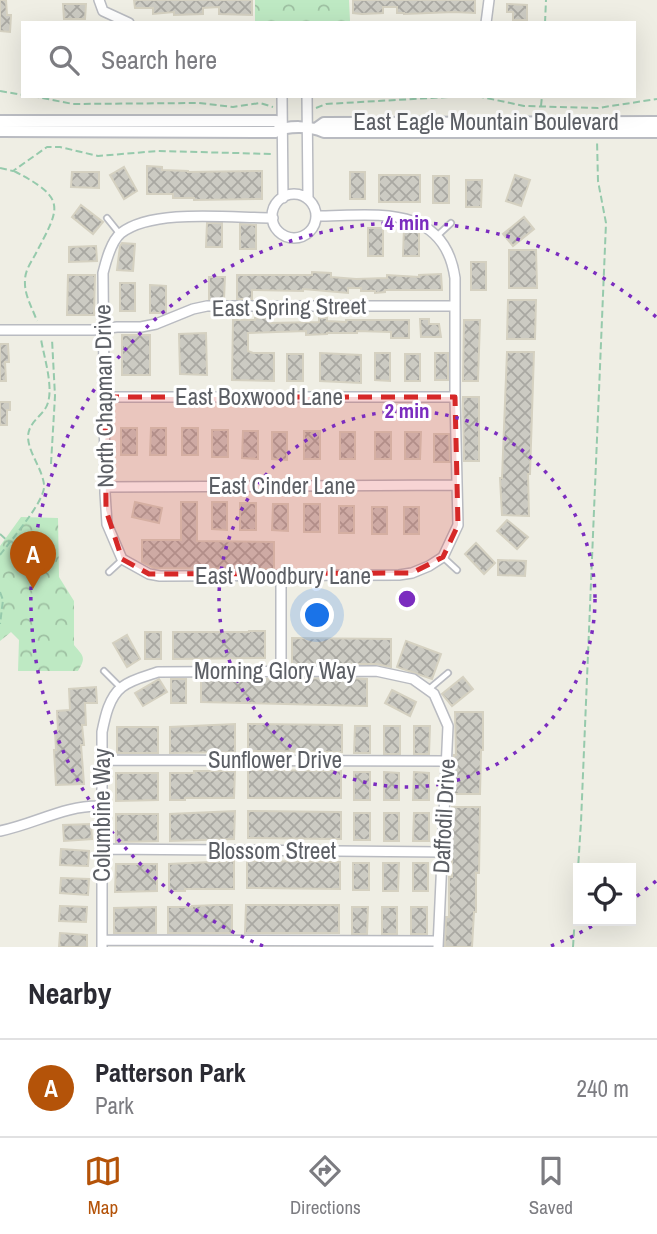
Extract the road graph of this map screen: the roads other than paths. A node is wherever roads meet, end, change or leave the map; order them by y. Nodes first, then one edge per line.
1 (99, 0) edge
2 (125, 21) edge
3 (282, 98) edge
4 (307, 98) edge
5 (0, 121) edge
6 (657, 122) edge
7 (283, 128) junction
8 (312, 128) junction
9 (0, 131) edge
10 (657, 132) edge
11 (283, 198) junction
12 (308, 199) junction
13 (316, 216) junction
14 (107, 218) dead end
15 (273, 218) junction
16 (451, 223) dead end
17 (120, 234) junction
18 (438, 236) junction
19 (455, 306) junction
20 (103, 328) junction
21 (0, 330) edge
22 (105, 397) junction
23 (455, 397) junction
24 (457, 485) junction
25 (106, 487) junction
26 (443, 557) junction
27 (122, 559) junction
28 (457, 570) dead end
29 (109, 572) dead end
30 (281, 575) junction
31 (104, 671) dead end
32 (281, 671) junction
33 (448, 673) dead end
34 (121, 688) junction
35 (429, 690) junction
36 (102, 760) junction
37 (447, 761) junction
38 (101, 806) junction
39 (0, 831) edge
40 (101, 849) junction
41 (443, 852) junction
42 (102, 943) edge
43 (438, 944) edge

1 - 2 street
3 - 7 street
4 - 8 street
5 - 7 street, East Eagle Mountain Boulevard
6 - 8 street, East Eagle Mountain Boulevard
7 - 8 street, East Eagle Mountain Boulevard
7 - 9 street, East Eagle Mountain Boulevard
7 - 11 street
8 - 10 street, East Eagle Mountain Boulevard
8 - 12 street
11 - 12 street
11 - 15 street
12 - 13 street
13 - 15 street
13 - 18 street
14 - 17 lane
15 - 17 street
16 - 18 lane
17 - 20 street, North Chapman Drive
18 - 19 street
19 - 20 street, East Spring Street
19 - 23 street
20 - 21 street, East Spring Street
20 - 22 street, North Chapman Drive
22 - 23 street, East Boxwood Lane
22 - 25 street, North Chapman Drive
23 - 24 street
24 - 25 street, East Cinder Lane
24 - 26 street
25 - 27 street, North Chapman Drive
26 - 28 lane
26 - 30 street, East Woodbury Lane
27 - 29 lane
27 - 30 street, East Woodbury Lane
30 - 32 street
31 - 34 lane
32 - 34 street, Morning Glory Way
32 - 35 street, Morning Glory Way
33 - 35 lane
34 - 36 street, Columbine Way
35 - 37 street, Daffodil Drive
36 - 37 street, Sunflower Drive
36 - 38 street, Columbine Way
37 - 41 street, Daffodil Drive
38 - 39 street
38 - 40 street, Columbine Way
40 - 41 street, Blossom Street
40 - 42 street, Columbine Way
41 - 43 street, Daffodil Drive
42 - 43 street

